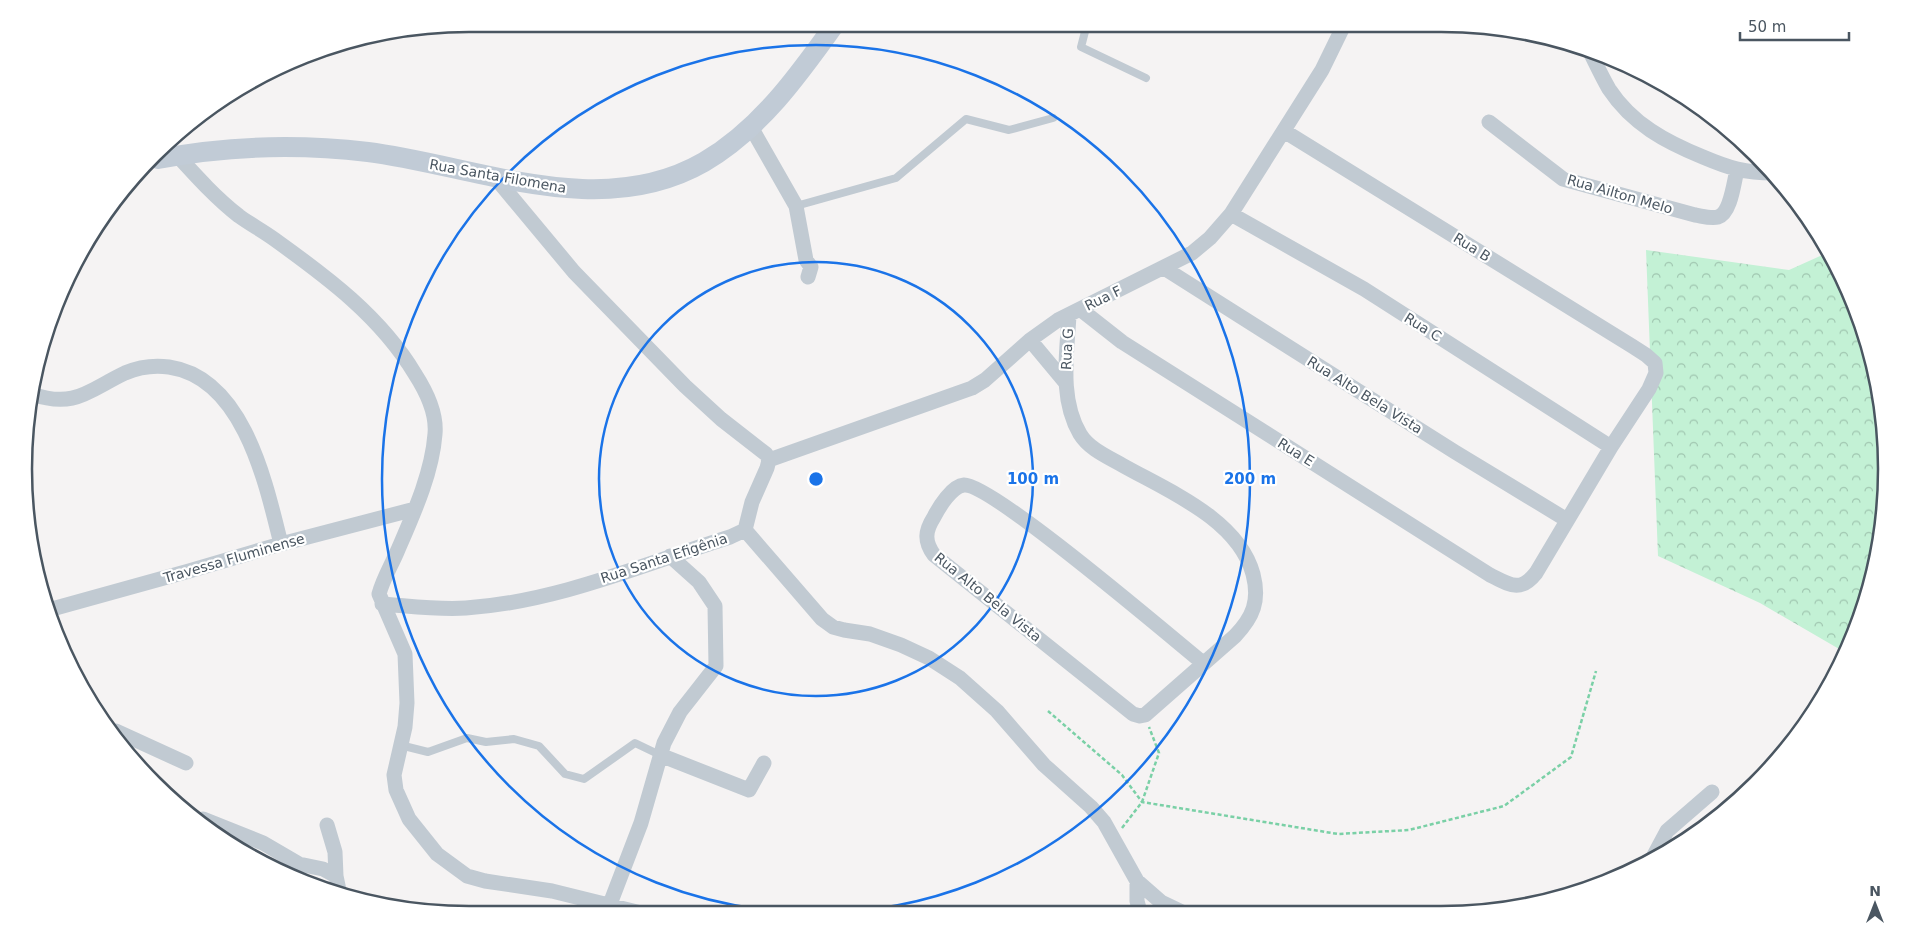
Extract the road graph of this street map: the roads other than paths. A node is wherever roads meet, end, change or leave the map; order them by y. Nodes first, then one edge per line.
1 (829, 32) edge
2 (1085, 32) edge
3 (1341, 32) edge
4 (1595, 61) edge
5 (1146, 78) dead end
6 (1054, 118) dead end
7 (1489, 122) dead end
8 (751, 127) junction
9 (1284, 131) junction
10 (167, 157) edge
11 (1736, 170) junction
12 (1761, 172) edge
13 (494, 176) junction
14 (796, 206) junction
15 (1230, 214) junction
16 (1164, 268) junction
17 (808, 277) dead end
18 (1075, 312) junction
19 (1030, 340) junction
20 (1065, 382) junction
21 (39, 396) edge
22 (1611, 447) junction
23 (769, 460) junction
24 (416, 509) junction
25 (1566, 520) junction
26 (745, 530) junction
27 (281, 544) junction
28 (670, 556) junction
29 (382, 604) junction
30 (55, 607) edge
31 (1203, 663) junction
32 (121, 733) edge
33 (400, 745) junction
34 (660, 755) junction
35 (186, 763) dead end
36 (764, 763) dead end
37 (1712, 792) dead end
38 (213, 823) edge
39 (327, 825) dead end
40 (1658, 849) edge
41 (336, 876) junction
42 (1137, 881) junction
43 (338, 886) edge
44 (610, 904) junction
45 (617, 906) edge
46 (1138, 906) edge
47 (1169, 906) edge

1 - 8 main road, Rua Santa Filomena
2 - 5 lane
3 - 9 street, Rua F
4 - 11 street
6 - 14 lane
7 - 11 street, Rua Ailton Melo
8 - 13 main road, Rua Santa Filomena
8 - 14 street
9 - 15 street, Rua F
9 - 22 street, Rua B
10 - 13 main road, Rua Santa Filomena
10 - 24 street
11 - 12 street
13 - 23 street
14 - 17 street
15 - 16 street, Rua F
15 - 22 street, Rua C
16 - 18 street, Rua F
16 - 25 street, Rua Alto Bela Vista
18 - 19 street, Rua F
18 - 20 street, Rua G
18 - 25 street, Rua E
19 - 20 street
19 - 23 street, Rua F
20 - 31 street
21 - 27 street
22 - 25 street
23 - 26 street, Rua Santa Efigênia
24 - 27 street, Travessa Fluminense
24 - 29 street
26 - 28 street, Rua Santa Efigênia
26 - 42 street
27 - 30 street, Travessa Fluminense
28 - 29 street, Rua Santa Efigênia
28 - 34 street
29 - 33 street
31 - 31 street, Rua Alto Bela Vista
32 - 35 street
33 - 34 lane
33 - 44 street
34 - 36 street
34 - 44 street
37 - 40 street
38 - 41 street
39 - 41 street
41 - 43 street
42 - 46 street
42 - 47 street
44 - 45 street

